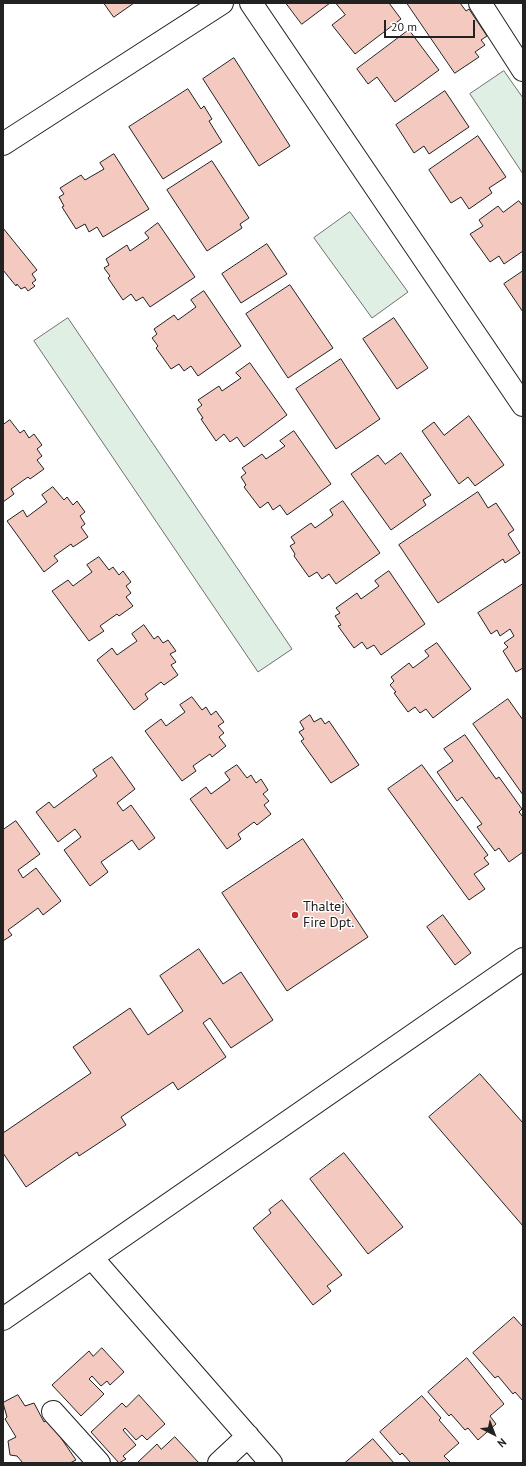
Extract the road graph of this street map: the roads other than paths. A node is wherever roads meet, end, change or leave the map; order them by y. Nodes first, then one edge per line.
1 (222, 3) edge
2 (251, 3) edge
3 (480, 3) edge
4 (523, 70) edge
5 (3, 144) edge
6 (523, 406) edge
7 (523, 959) edge
8 (92, 1258) junction
9 (3, 1319) edge
10 (53, 1412) dead end
11 (248, 1436) junction
12 (99, 1463) edge
13 (219, 1463) edge
14 (271, 1463) edge

1 - 5 street
2 - 6 street
3 - 4 street
7 - 8 street
8 - 9 street
8 - 11 street
10 - 12 street
11 - 13 street
11 - 14 street

